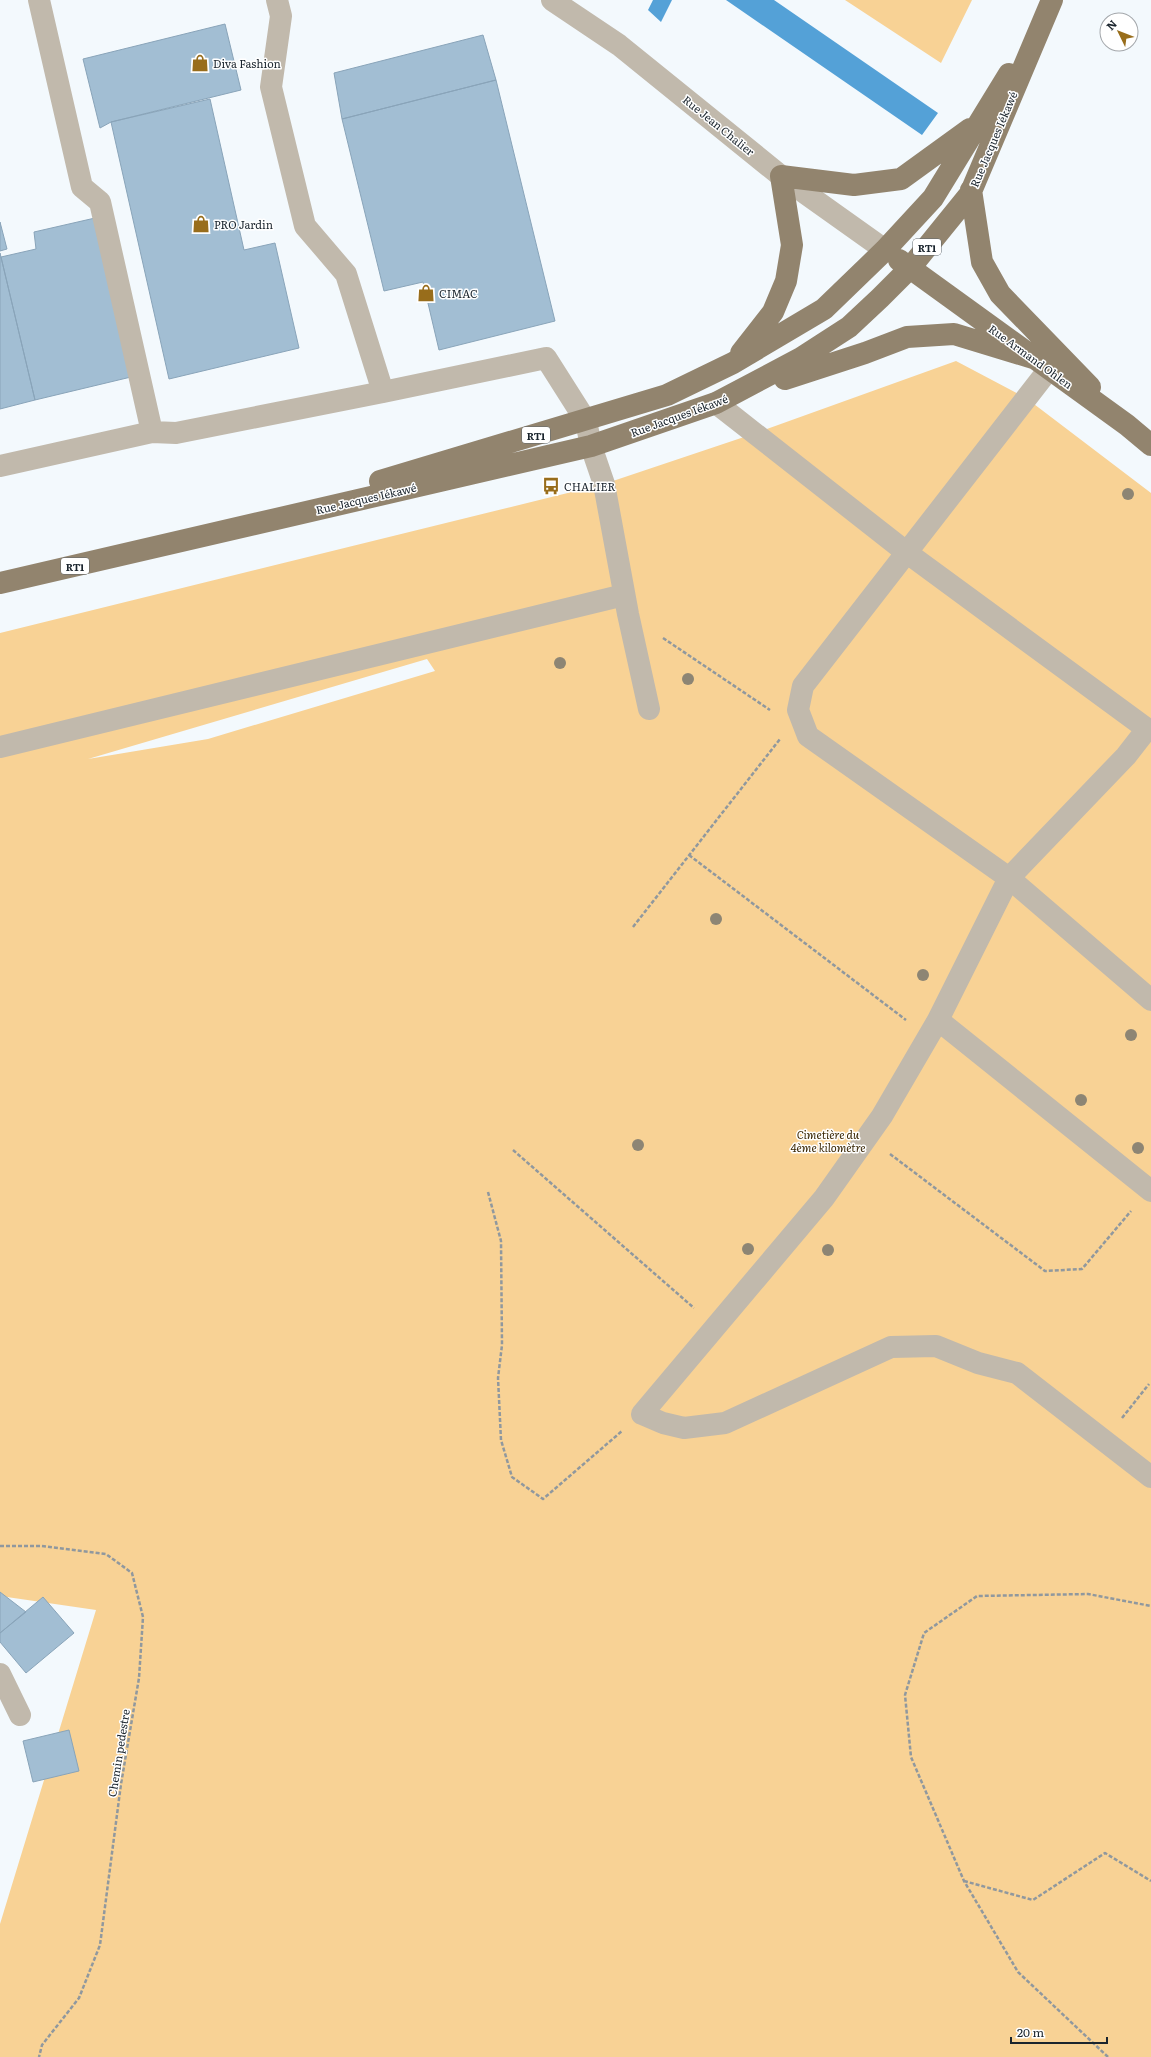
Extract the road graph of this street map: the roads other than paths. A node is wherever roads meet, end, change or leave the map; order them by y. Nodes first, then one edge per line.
1 (39, 0) edge
2 (277, 0) edge
3 (552, 0) edge
4 (1049, 6) edge
5 (979, 123) junction
6 (782, 176) junction
7 (971, 190) junction
8 (885, 250) junction
9 (910, 268) junction
10 (733, 363) junction
11 (1041, 364) junction
12 (384, 392) junction
13 (716, 403) junction
14 (586, 420) junction
15 (1127, 425) junction
16 (152, 432) junction
17 (1151, 445) edge
18 (591, 446) junction
19 (0, 466) edge
20 (150, 549) junction
21 (906, 552) junction
22 (0, 583) edge
23 (626, 604) junction
24 (649, 710) dead end
25 (0, 747) edge
26 (1009, 878) junction
27 (1151, 1000) edge
28 (934, 1029) junction
29 (1151, 1191) edge
30 (1151, 1477) edge
31 (0, 1674) edge
32 (20, 1715) dead end

1 - 16 street
2 - 12 street
3 - 6 street, Rue Jean Chalier
4 - 5 main road, Rue Jacques Iékawé / RT1
4 - 7 main road, Rue Jacques Iékawé / RT1
5 - 6 main road
5 - 8 main road, Rue Jacques Iékawé / RT1
6 - 8 street, Rue Jean Chalier
6 - 10 main road
7 - 9 main road, Rue Jacques Iékawé / RT1
7 - 15 main road
8 - 9 main road, Rue Armand Ohlen
8 - 10 main road, Rue Jacques Iékawé / RT1
9 - 11 main road, Rue Armand Ohlen
9 - 13 main road, Rue Jacques Iékawé / RT1
10 - 14 main road, Rue Jacques Iékawé / RT1
11 - 13 main road
11 - 15 main road, Rue Armand Ohlen
11 - 21 street
12 - 14 street
12 - 16 street
13 - 18 main road, Rue Jacques Iékawé / RT1
13 - 21 street
14 - 18 street
14 - 20 main road, Rue Jacques Iékawé / RT1
15 - 17 main road, Rue Armand Ohlen
16 - 19 street
18 - 20 main road, Rue Jacques Iékawé / RT1
18 - 23 street
20 - 22 main road, Rue Jacques Iékawé / RT1
21 - 26 street
21 - 26 street
23 - 24 street
23 - 25 street
26 - 27 street
26 - 28 street
28 - 29 street
28 - 30 street
31 - 32 street

